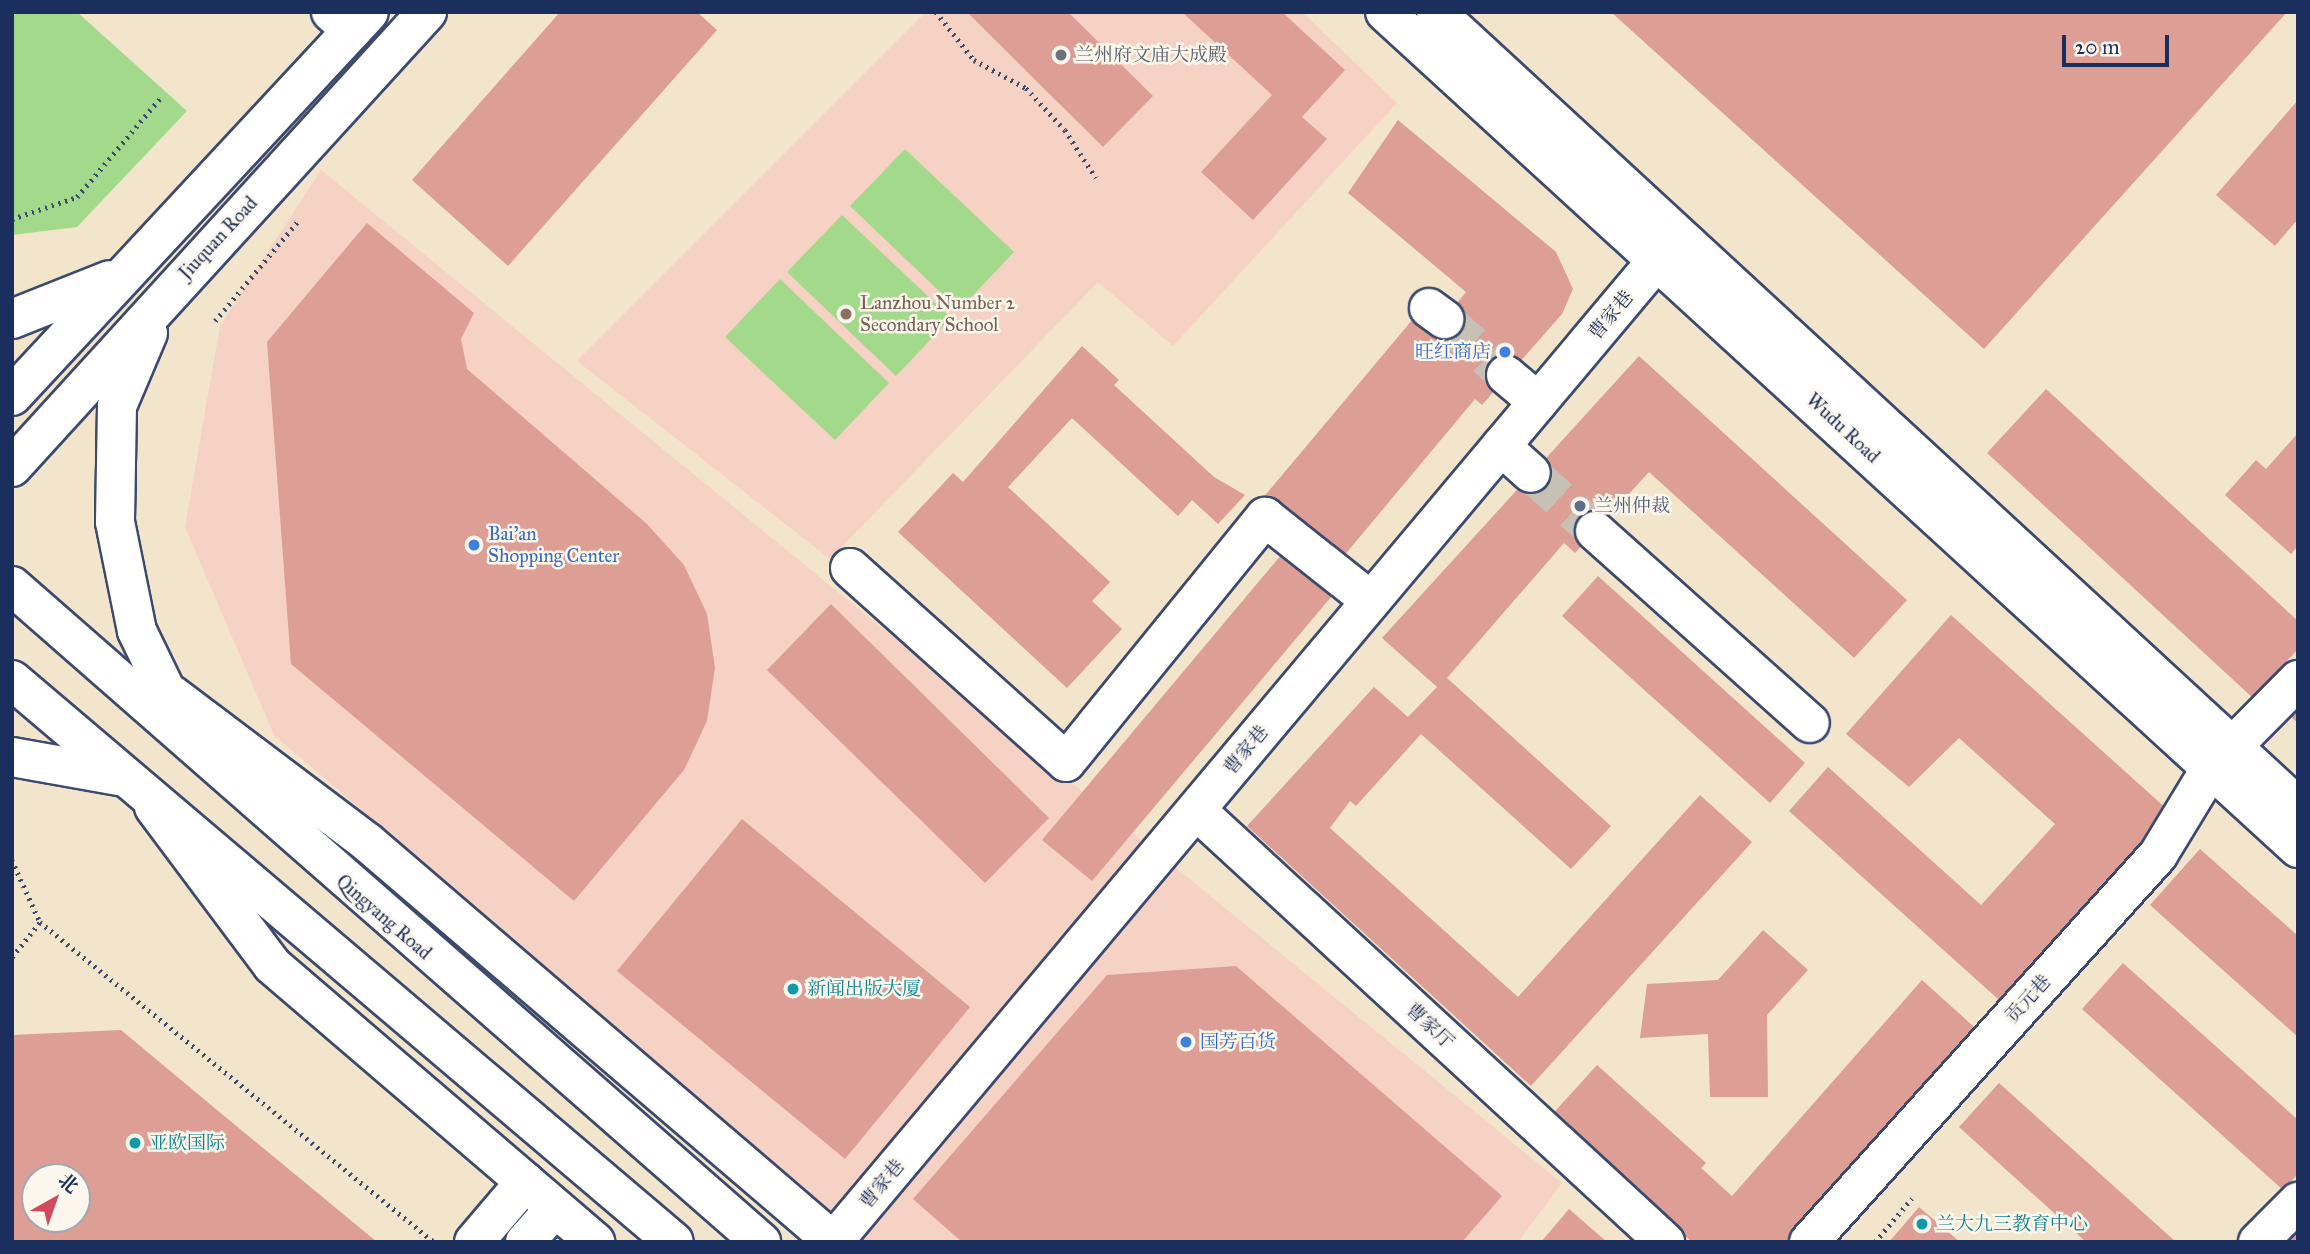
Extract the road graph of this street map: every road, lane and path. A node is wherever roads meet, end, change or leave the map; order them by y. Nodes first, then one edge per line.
1 (428, 12) edge
2 (936, 12) edge
3 (1385, 12) edge
4 (1436, 12) edge
5 (350, 19) edge
6 (162, 96) dead end
7 (1096, 178) dead end
8 (12, 219) edge
9 (299, 220) dead end
10 (148, 256) junction
11 (1659, 258) junction
12 (178, 282) junction
13 (12, 320) edge
14 (215, 321) dead end
15 (1506, 375) tunnel mouth
16 (12, 396) edge
17 (1538, 402) junction
18 (1501, 446) junction
19 (12, 467) edge
20 (1531, 472) tunnel mouth
21 (1595, 531) tunnel mouth
22 (850, 568) dead end
23 (12, 586) edge
24 (1371, 601) junction
25 (12, 680) edge
26 (2298, 680) edge
27 (165, 689) junction
28 (1810, 723) dead end
29 (12, 757) edge
30 (2221, 757) junction
31 (135, 779) junction
32 (251, 801) junction
33 (2298, 807) edge
34 (1196, 810) junction
35 (2298, 848) edge
36 (12, 859) edge
37 (40, 922) junction
38 (12, 957) edge
39 (525, 1182) junction
40 (1912, 1198) dead end
41 (2298, 1202) edge
42 (555, 1208) junction
43 (434, 1242) edge
44 (474, 1242) edge
45 (526, 1242) edge
46 (595, 1242) edge
47 (674, 1242) edge
48 (761, 1242) edge
49 (834, 1242) edge
50 (1665, 1242) edge
51 (1809, 1242) edge
52 (1875, 1242) edge
53 (2258, 1242) edge

1 - 12 main road, Jiuquan Road
2 - 7 path
3 - 11 main road, Wudu Road
4 - 30 main road, Wudu Road
5 - 10 main road, Jiuquan Road
6 - 8 path
9 - 14 path
10 - 13 main road
10 - 16 main road, Jiuquan Road
11 - 17 main road, 曹家巷
11 - 30 main road, Wudu Road
12 - 19 main road, Jiuquan Road
12 - 27 main road
15 - 17 main road
17 - 18 main road, 曹家巷
18 - 20 main road
18 - 24 main road, 曹家巷
21 - 28 main road
22 - 24 main road
23 - 32 main road, Qingyang Road
24 - 34 main road, 曹家巷
25 - 31 main road
26 - 30 main road, 贡元巷
27 - 32 main road
27 - 49 main road
29 - 31 main road
30 - 33 main road, Wudu Road
30 - 35 main road, Wudu Road
30 - 51 main road, 贡元巷
31 - 39 main road
31 - 47 main road
32 - 48 main road, Qingyang Road
34 - 49 main road, 曹家巷
34 - 50 main road, 曹家厅
36 - 37 path
37 - 38 path
37 - 43 path
39 - 42 main road
39 - 44 main road
40 - 52 path
41 - 53 main road
42 - 45 main road
42 - 46 main road

